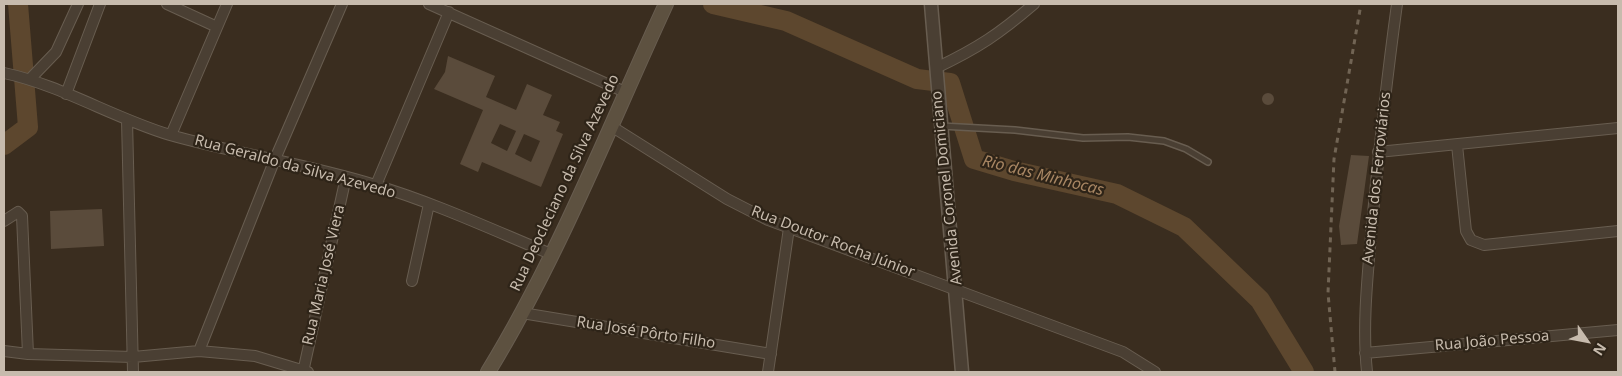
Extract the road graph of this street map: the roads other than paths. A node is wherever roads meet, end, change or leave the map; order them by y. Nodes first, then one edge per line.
1 (78, 4) edge
2 (100, 4) edge
3 (167, 4) edge
4 (227, 4) edge
5 (342, 4) edge
6 (430, 4) edge
7 (666, 4) edge
8 (931, 4) edge
9 (1034, 4) edge
10 (1397, 4) edge
11 (449, 12) junction
12 (218, 27) junction
13 (936, 72) junction
14 (4, 73) edge
15 (28, 79) junction
16 (626, 92) junction
17 (66, 94) junction
18 (127, 120) junction
19 (611, 126) junction
20 (941, 126) junction
21 (1618, 128) edge
22 (171, 135) junction
23 (1457, 145) junction
24 (1378, 152) junction
25 (275, 159) junction
26 (1208, 162) dead end
27 (346, 177) junction
28 (376, 185) junction
29 (429, 204) junction
30 (4, 221) edge
31 (789, 228) junction
32 (1618, 231) edge
33 (551, 254) junction
34 (412, 282) dead end
35 (957, 289) junction
36 (522, 313) junction
37 (1618, 330) edge
38 (4, 351) edge
39 (199, 351) junction
40 (1365, 353) junction
41 (28, 354) junction
42 (771, 354) junction
43 (133, 357) junction
44 (133, 372) edge
45 (304, 372) edge
46 (488, 372) edge
47 (768, 372) edge
48 (962, 372) edge
49 (1154, 372) edge
50 (1367, 372) edge

1 - 15 street
2 - 17 street
3 - 12 street
4 - 12 street
5 - 25 street
6 - 11 street
7 - 16 main road, Rua Deocleciano da Silva Azevedo
8 - 13 street, Avenida Coronel Domiciano
9 - 13 street
10 - 24 street, Avenida dos Ferroviários
11 - 16 street
11 - 28 street
12 - 22 street
13 - 20 street, Avenida Coronel Domiciano
14 - 15 street, Rua Geraldo da Silva Azevedo
15 - 17 street, Rua Geraldo da Silva Azevedo
16 - 19 main road, Rua Deocleciano da Silva Azevedo
17 - 18 street, Rua Geraldo da Silva Azevedo
18 - 22 street, Rua Geraldo da Silva Azevedo
18 - 43 street
19 - 31 street, Rua Doutor Rocha Júnior
19 - 33 main road, Rua Deocleciano da Silva Azevedo
20 - 26 lane
20 - 35 street, Avenida Coronel Domiciano
21 - 23 street
22 - 25 street, Rua Geraldo da Silva Azevedo
23 - 24 street
23 - 32 street
24 - 40 street, Avenida dos Ferroviários
25 - 27 street, Rua Geraldo da Silva Azevedo
25 - 39 street
27 - 28 street, Rua Geraldo da Silva Azevedo
27 - 45 street, Rua Maria José Viera
28 - 29 street, Rua Geraldo da Silva Azevedo
29 - 33 street, Rua Geraldo da Silva Azevedo
29 - 34 street
30 - 41 street
31 - 35 street, Rua Doutor Rocha Júnior
31 - 42 street
33 - 36 main road, Rua Deocleciano da Silva Azevedo
35 - 48 street, Avenida Coronel Domiciano
35 - 49 street, Rua Doutor Rocha Júnior
36 - 42 street, Rua José Pôrto Filho
36 - 46 main road, Rua Deocleciano da Silva Azevedo
37 - 40 street, Rua João Pessoa
38 - 41 street
39 - 43 street
39 - 45 street
40 - 50 street, Avenida dos Ferroviários
41 - 43 street
42 - 47 street
43 - 44 street

